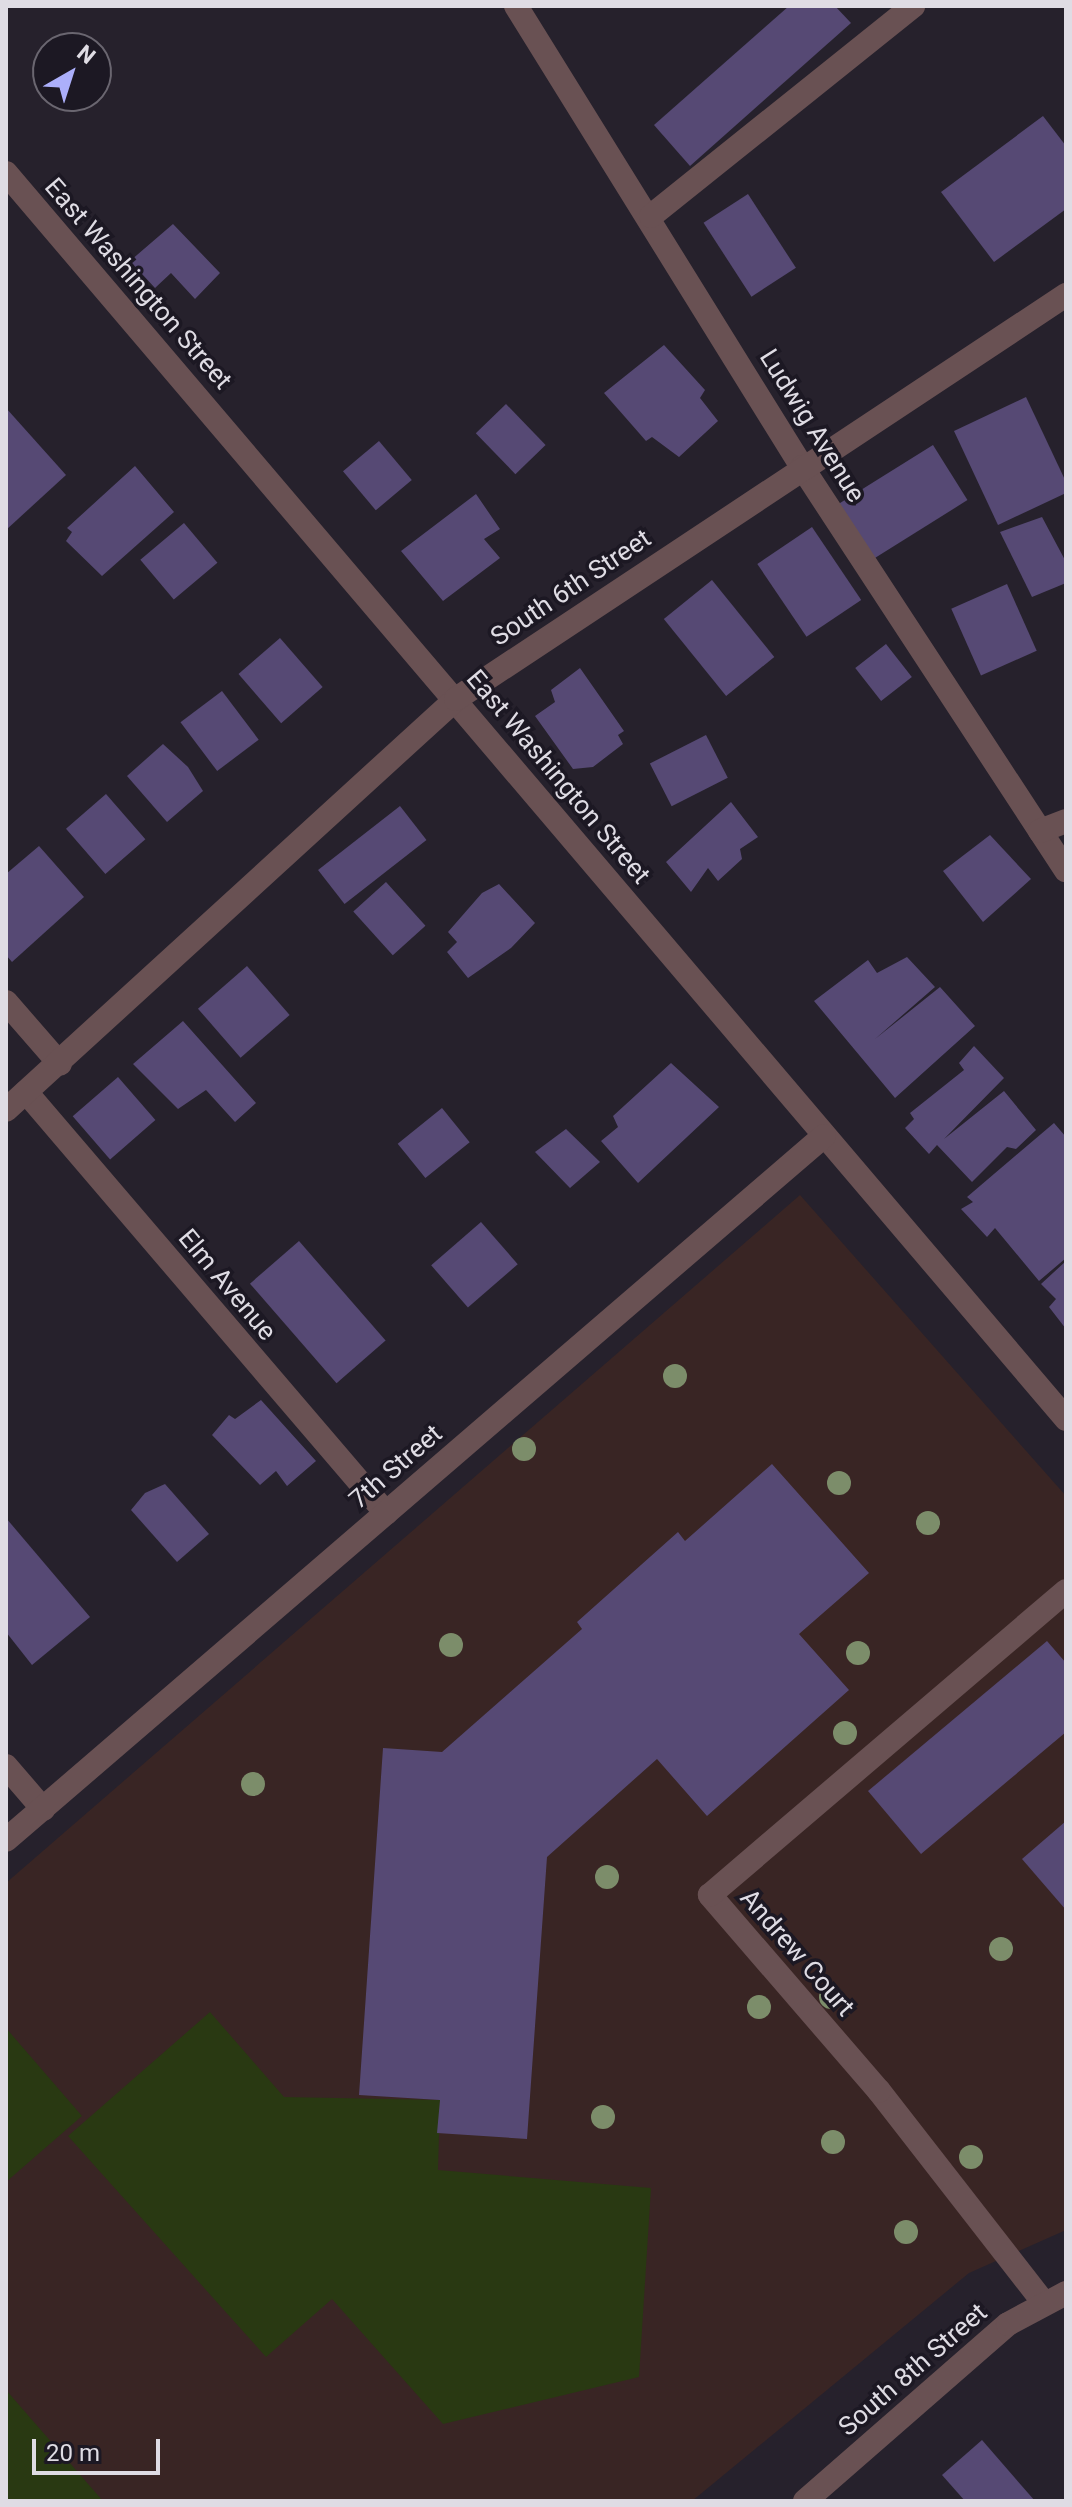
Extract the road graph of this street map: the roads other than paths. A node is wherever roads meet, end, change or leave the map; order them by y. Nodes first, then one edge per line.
1 (516, 6) edge
2 (913, 6) edge
3 (6, 173) edge
4 (651, 216) junction
5 (1066, 295) edge
6 (802, 467) junction
7 (456, 699) junction
8 (1066, 821) edge
9 (1040, 831) junction
10 (1066, 870) edge
11 (6, 1002) edge
12 (60, 1064) junction
13 (26, 1092) junction
14 (6, 1110) edge
15 (824, 1136) junction
16 (1066, 1419) edge
17 (386, 1513) junction
18 (1066, 1591) edge
19 (6, 1766) edge
20 (43, 1809) junction
21 (6, 1840) edge
22 (1055, 2298) edge
23 (805, 2501) edge

1 - 4 street, Ludwig Avenue
2 - 4 street
3 - 7 street, East Washington Street
4 - 6 street, Ludwig Avenue
5 - 6 street, South 6th Street
6 - 7 street, South 6th Street
6 - 9 street, Ludwig Avenue
7 - 12 street, South 6th Street
7 - 15 street, East Washington Street
8 - 9 street
9 - 10 street, Ludwig Avenue
11 - 12 street
12 - 13 street, South 6th Street
13 - 14 street, South 6th Street
13 - 17 street, Elm Avenue
15 - 16 street, East Washington Street
15 - 17 street, 7th Street
17 - 20 street, 7th Street
18 - 22 street, Andrew Court
19 - 20 street
20 - 21 street, 7th Street
22 - 23 street, South 8th Street

